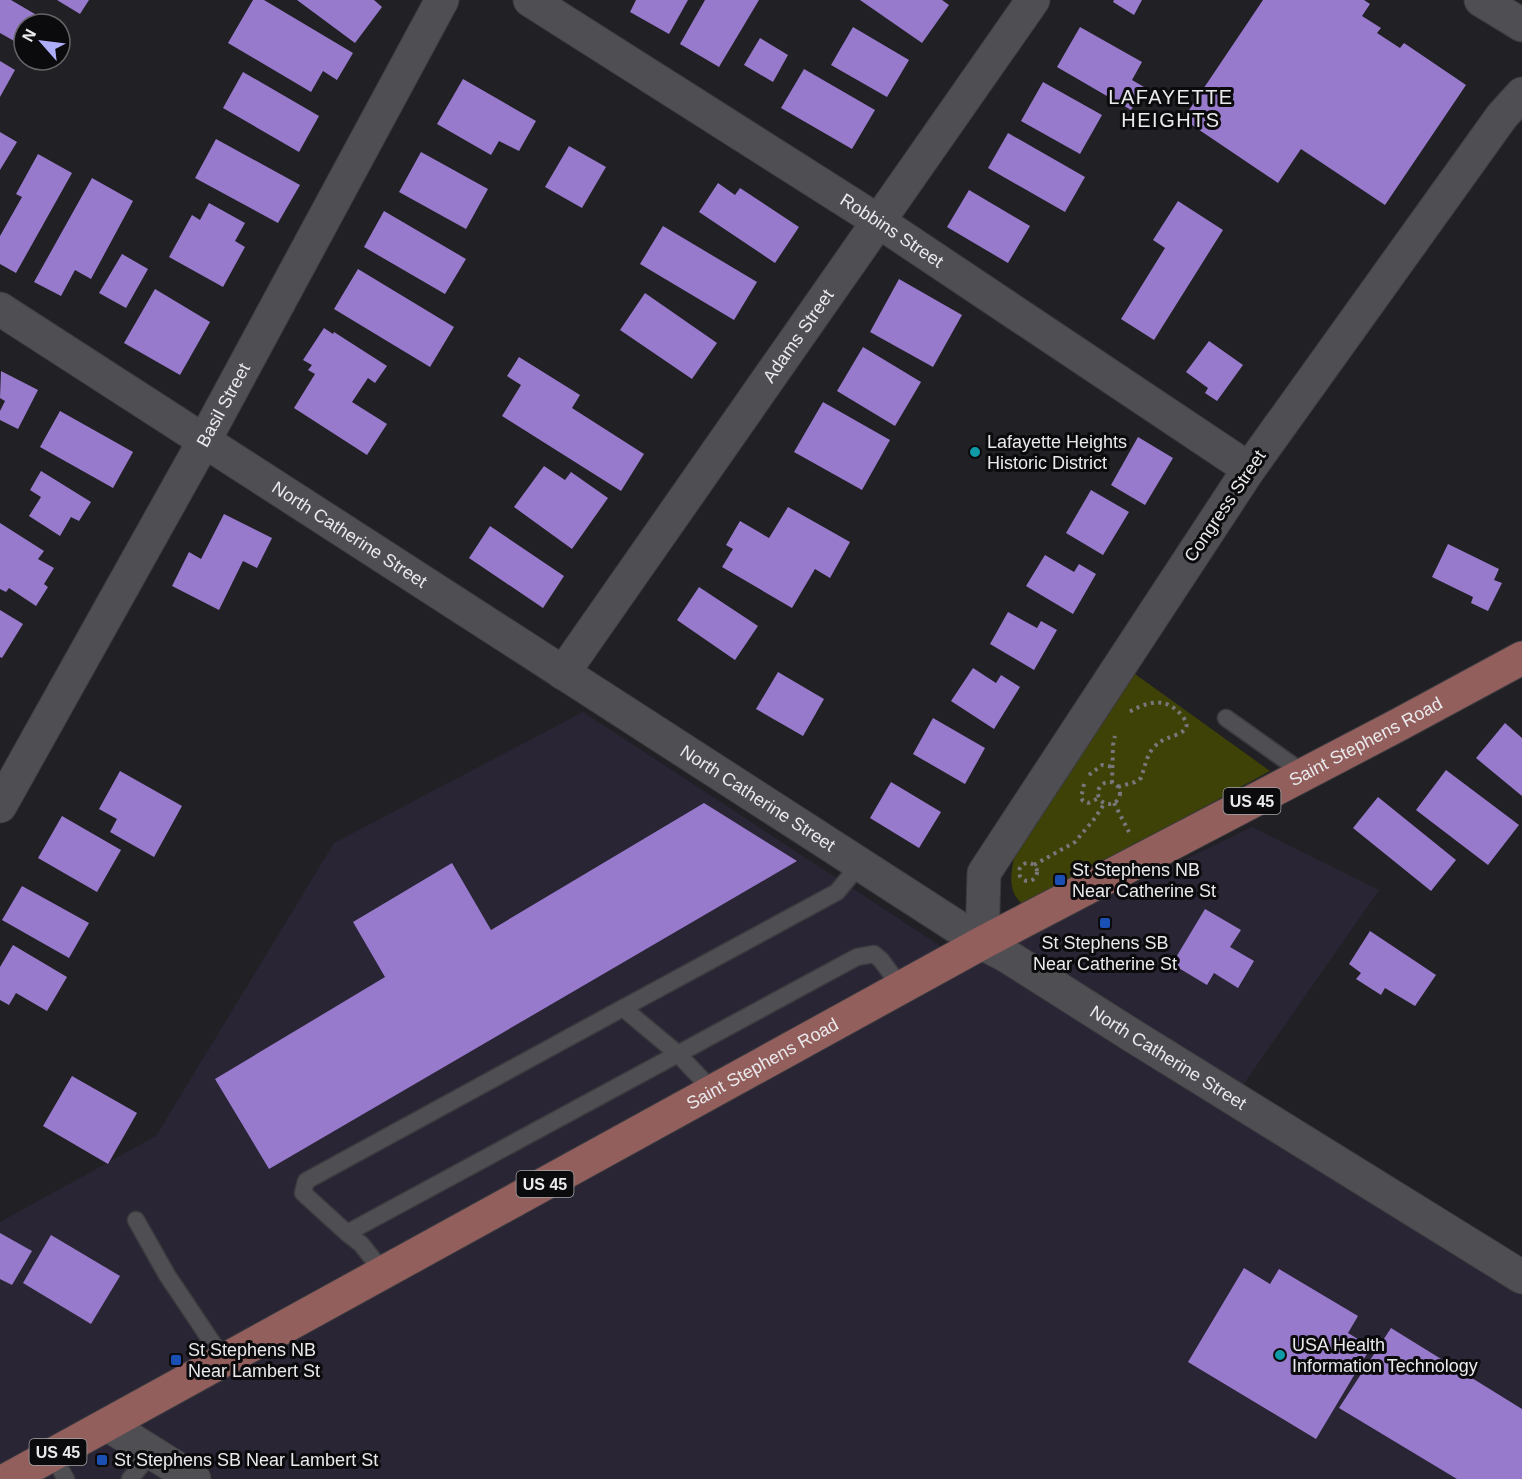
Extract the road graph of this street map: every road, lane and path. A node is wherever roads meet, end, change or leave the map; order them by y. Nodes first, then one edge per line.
1 (442, 0) edge
2 (530, 0) edge
3 (1033, 0) edge
4 (1485, 1) edge
5 (1522, 25) edge
6 (1522, 94) edge
7 (878, 222) junction
8 (0, 309) edge
9 (204, 441) junction
10 (1249, 469) junction
11 (1522, 658) edge
12 (563, 673) junction
13 (1124, 717) dead end
14 (1226, 718) dead end
15 (1116, 732) dead end
16 (1113, 767) junction
17 (1305, 774) junction
18 (1112, 783) junction
19 (1118, 787) junction
20 (1099, 798) junction
21 (1114, 803) junction
22 (1104, 804) junction
23 (0, 806) edge
24 (1129, 832) dead end
25 (860, 864) junction
26 (1034, 865) junction
27 (982, 943) junction
28 (900, 987) junction
29 (623, 1008) junction
30 (678, 1054) junction
31 (713, 1091) junction
32 (136, 1220) dead end
33 (347, 1233) junction
34 (384, 1273) junction
35 (1522, 1277) edge
36 (224, 1360) junction
37 (108, 1425) junction
38 (152, 1452) junction
39 (59, 1467) edge
40 (8, 1479) edge
41 (130, 1479) edge
42 (194, 1479) edge

1 - 9 street, Basil Street
2 - 7 street, Robbins Street
3 - 7 street, Adams Street
4 - 5 street
6 - 10 street, Congress Street
7 - 10 street, Robbins Street
7 - 12 street, Adams Street
8 - 9 street, North Catherine Street
9 - 12 street, North Catherine Street
9 - 23 street, Basil Street
10 - 27 street, Congress Street
11 - 17 main road, Saint Stephens Road / US 45
12 - 25 street, North Catherine Street
13 - 19 path
14 - 17 lane
15 - 16 path
16 - 18 path
16 - 20 path
17 - 27 main road, Saint Stephens Road / US 45
18 - 19 path
18 - 20 path
19 - 21 path
20 - 22 path
21 - 22 path
21 - 24 path
22 - 26 path
25 - 27 street, North Catherine Street
25 - 29 lane
26 - 26 path
27 - 28 main road, Saint Stephens Road / US 45
27 - 35 street, North Catherine Street
28 - 30 lane
28 - 31 main road, Saint Stephens Road / US 45
29 - 30 lane
29 - 33 lane
30 - 31 lane
30 - 33 lane
31 - 34 main road, Saint Stephens Road / US 45
32 - 36 lane
33 - 34 lane
34 - 36 main road, Saint Stephens Road / US 45
36 - 37 main road, Saint Stephens Road / US 45
37 - 38 street
37 - 39 main road, Saint Stephens Road / US 45
38 - 41 lane
38 - 42 street
39 - 40 main road, Saint Stephens Road / US 45

